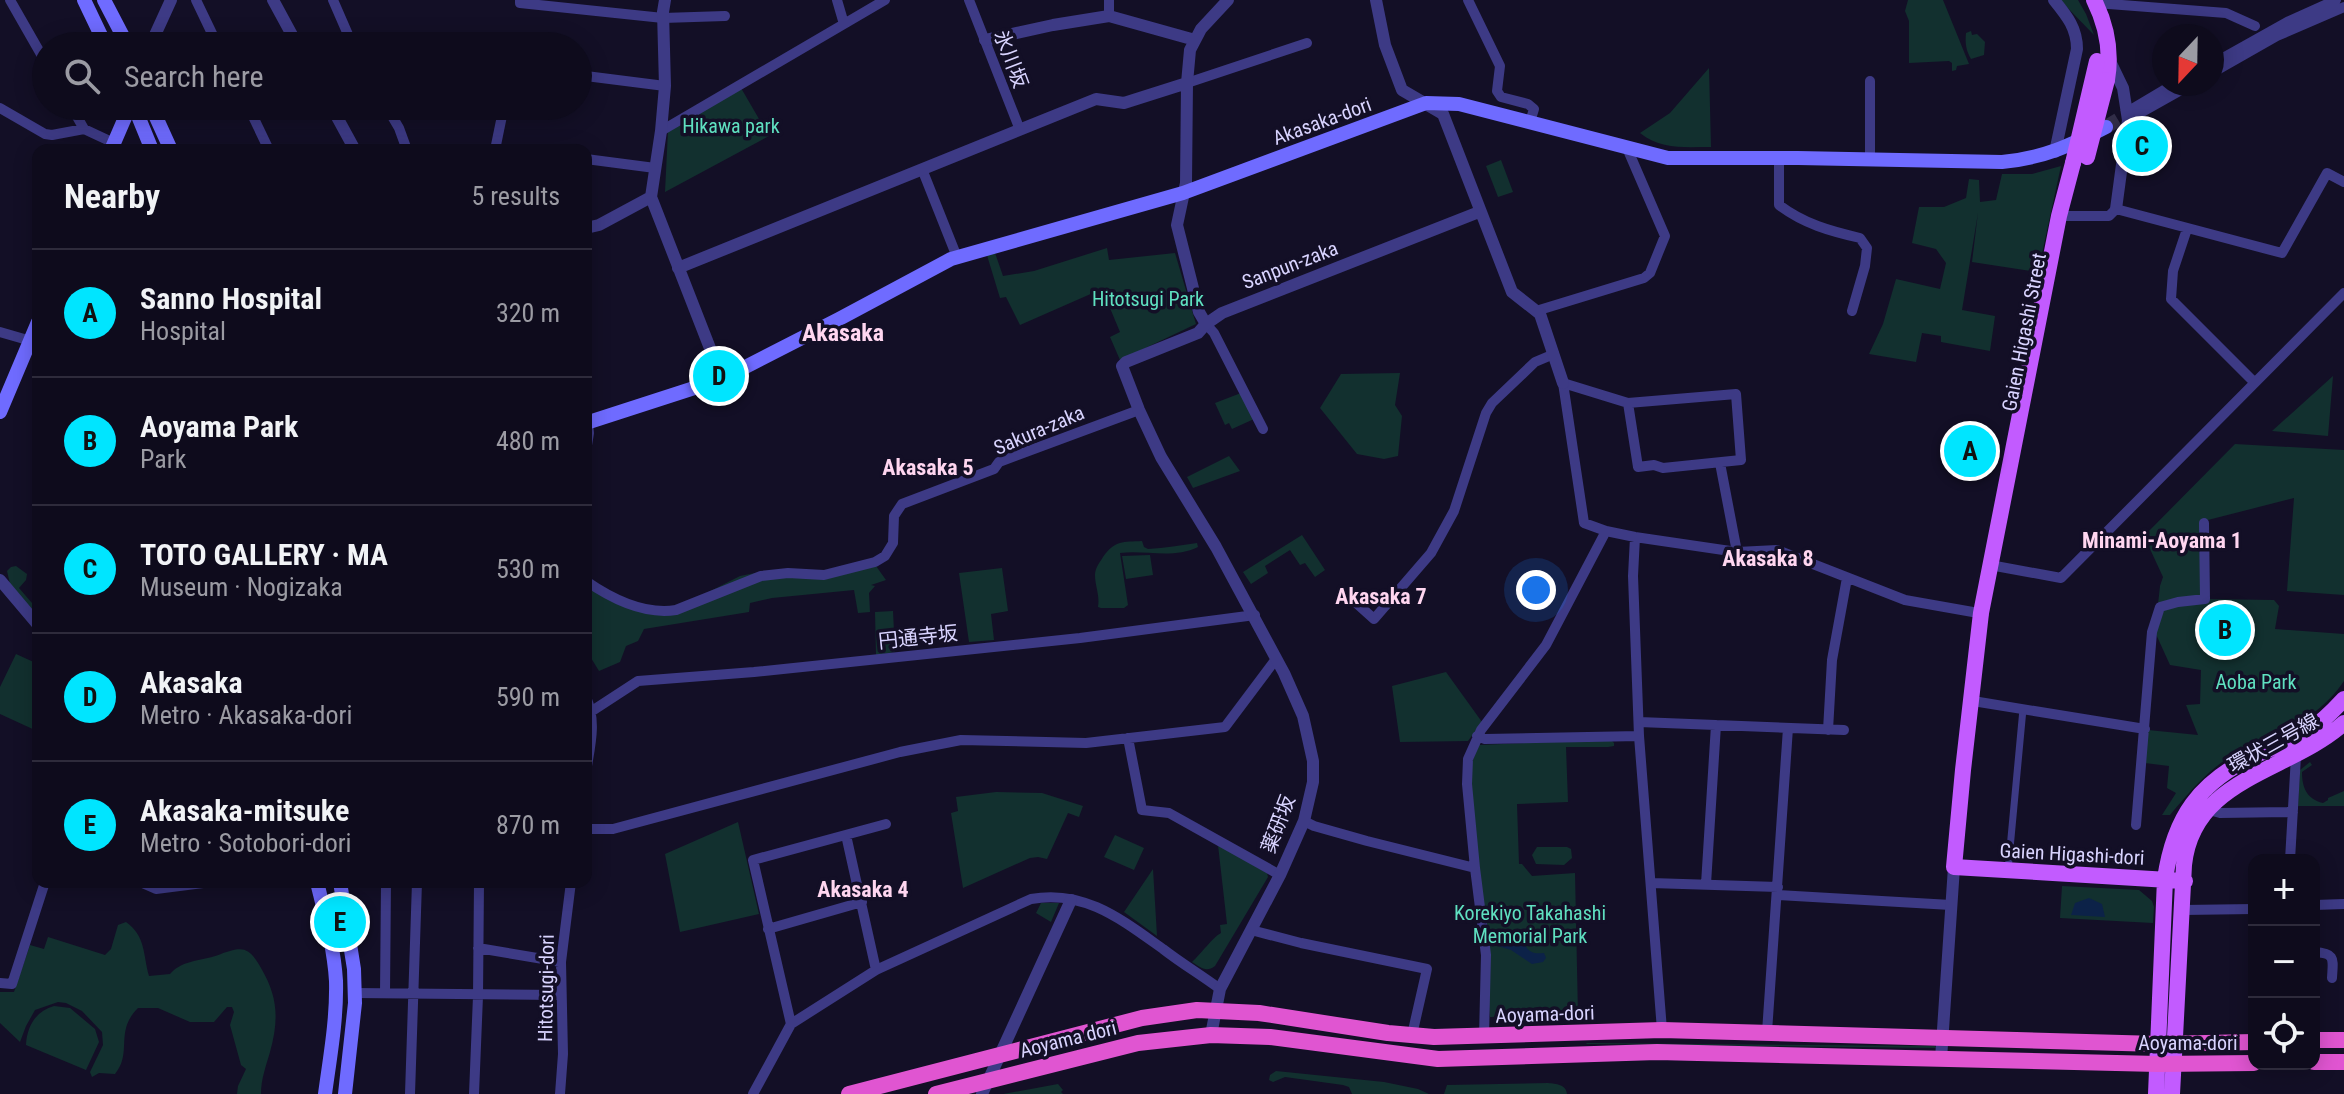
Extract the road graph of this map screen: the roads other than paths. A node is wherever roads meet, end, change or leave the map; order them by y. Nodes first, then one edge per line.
1 (10, 0) edge
2 (84, 0) edge
3 (104, 0) edge
4 (171, 0) edge
5 (196, 0) edge
6 (273, 0) edge
7 (333, 0) edge
8 (520, 0) edge
9 (665, 0) edge
10 (837, 0) edge
11 (885, 0) edge
12 (969, 0) edge
13 (1109, 0) edge
14 (1228, 0) edge
15 (1376, 0) edge
16 (1468, 0) edge
17 (2054, 0) edge
18 (2336, 0) edge
19 (2091, 1) edge
20 (2344, 7) edge
21 (725, 16) dead end
22 (1109, 16) junction
23 (663, 18) junction
24 (844, 24) junction
25 (2255, 26) dead end
26 (99, 32) edge
27 (121, 32) edge
28 (156, 32) edge
29 (211, 32) edge
30 (290, 32) edge
31 (347, 32) edge
32 (32, 38) edge
33 (985, 40) junction
34 (1195, 40) junction
35 (1307, 43) dead end
36 (2224, 57) edge
37 (2103, 60) junction
38 (2224, 66) edge
39 (592, 77) edge
40 (1870, 81) dead end
41 (1187, 83) junction
42 (665, 86) junction
43 (2157, 96) edge
44 (2168, 96) edge
45 (1426, 103) junction
46 (0, 108) edge
47 (2128, 116) junction
48 (79, 120) edge
49 (125, 120) edge
50 (138, 120) edge
51 (157, 120) edge
52 (255, 120) edge
53 (339, 120) edge
54 (394, 120) edge
55 (501, 120) edge
56 (1530, 122) junction
57 (2106, 127) tunnel mouth
58 (84, 129) junction
59 (1020, 130) junction
60 (661, 131) junction
61 (110, 144) edge
62 (114, 144) edge
63 (149, 144) edge
64 (168, 144) edge
65 (266, 144) edge
66 (352, 144) edge
67 (405, 144) edge
68 (497, 144) edge
69 (1627, 148) junction
70 (2055, 152) junction
71 (1779, 158) junction
72 (1870, 159) junction
73 (592, 160) edge
74 (2080, 160) junction
75 (655, 168) junction
76 (922, 169) junction
77 (2344, 182) edge
78 (1183, 193) junction
79 (651, 197) junction
80 (2116, 209) junction
81 (1479, 212) junction
82 (2063, 217) junction
83 (592, 227) edge
84 (2187, 229) junction
85 (957, 257) junction
86 (678, 268) junction
87 (2344, 293) edge
88 (1536, 311) junction
89 (1852, 311) dead end
90 (1206, 324) junction
91 (0, 332) edge
92 (32, 341) edge
93 (32, 346) edge
94 (1554, 354) junction
95 (1122, 366) joint
96 (722, 379) junction
97 (2254, 382) junction
98 (1563, 383) junction
99 (1628, 403) junction
100 (1139, 410) junction
101 (0, 412) edge
102 (592, 421) edge
103 (1263, 429) dead end
104 (1720, 463) junction
105 (2204, 523) dead end
106 (1606, 531) junction
107 (1635, 537) junction
108 (1737, 552) junction
109 (1994, 565) junction
110 (1847, 578) junction
111 (0, 580) edge
112 (592, 585) edge
113 (1354, 601) dead end
114 (1985, 614) junction
115 (1255, 615) junction
116 (32, 618) edge
117 (1276, 659) junction
118 (2344, 699) edge
119 (1979, 702) junction
120 (2023, 709) junction
121 (592, 712) edge
122 (1639, 722) junction
123 (2344, 723) edge
124 (1716, 725) junction
125 (1788, 728) junction
126 (2145, 729) junction
127 (1828, 730) junction
128 (1844, 730) dead end
129 (1477, 736) junction
130 (1639, 736) junction
131 (1128, 738) junction
132 (2296, 756) junction
133 (2209, 810) junction
134 (2293, 812) junction
135 (1304, 821) junction
136 (886, 824) dead end
137 (2136, 825) dead end
138 (592, 829) edge
139 (846, 835) junction
140 (2290, 854) edge
141 (1958, 867) junction
142 (1475, 868) junction
143 (2008, 870) junction
144 (1280, 875) junction
145 (2165, 879) junction
146 (2185, 881) junction
147 (1651, 883) junction
148 (1706, 884) junction
149 (43, 888) edge
150 (318, 888) edge
151 (341, 888) edge
152 (386, 888) edge
153 (417, 888) edge
154 (479, 888) edge
155 (570, 888) edge
156 (1778, 891) junction
157 (1071, 900) junction
158 (862, 902) junction
159 (2344, 904) edge
160 (1951, 905) junction
161 (2320, 905) edge
162 (2248, 909) edge
163 (2183, 910) junction
164 (768, 929) junction
165 (1251, 930) junction
166 (478, 948) junction
167 (2320, 952) edge
168 (561, 962) junction
169 (876, 970) junction
170 (2332, 978) dead end
171 (0, 983) edge
172 (355, 993) junction
173 (385, 993) junction
174 (415, 995) junction
175 (561, 995) junction
176 (478, 996) junction
177 (1218, 998) junction
178 (791, 1024) junction
179 (1662, 1030) junction
180 (1767, 1032) junction
181 (1211, 1035) junction
182 (1412, 1035) junction
183 (1484, 1036) junction
184 (1946, 1036) junction
185 (2320, 1040) edge
186 (2344, 1040) edge
187 (2248, 1042) edge
188 (2166, 1043) junction
189 (999, 1054) junction
190 (1945, 1060) junction
191 (2320, 1062) edge
192 (2344, 1062) edge
193 (2248, 1063) edge
194 (2165, 1064) junction
195 (985, 1087) edge
196 (325, 1094) edge
197 (345, 1094) edge
198 (410, 1094) edge
199 (474, 1094) edge
200 (560, 1094) edge
201 (753, 1094) edge
202 (849, 1094) edge
203 (936, 1094) edge
204 (2156, 1094) edge
205 (2172, 1094) edge

1 - 32 street
2 - 26 main road
3 - 27 main road
4 - 28 street
5 - 29 street
6 - 30 street
7 - 31 street
8 - 23 street
9 - 23 street
10 - 24 street
11 - 24 street
12 - 33 street, 氷川坂
13 - 22 street
14 - 34 street
15 - 45 street
16 - 56 street
17 - 70 street
18 - 36 street
19 - 25 street
19 - 37 main road, Gaien Higashi Street
20 - 38 street
21 - 23 street
22 - 33 street
22 - 34 street
23 - 42 street
24 - 60 street
33 - 59 street, 氷川坂
34 - 41 street
35 - 41 street
37 - 47 street
37 - 74 main road, Gaien Higashi Street, bridge
37 - 74 main road, Gaien Higashi Street, bridge
39 - 42 street
40 - 72 street
41 - 59 street
41 - 78 street
42 - 60 street
43 - 47 street
44 - 47 street
45 - 56 main road, Akasaka-dori
45 - 78 main road, Akasaka-dori
45 - 81 street
46 - 58 street
47 - 80 street
48 - 58 street
49 - 62 main road
50 - 63 main road
51 - 64 main road
52 - 65 street
53 - 66 street
54 - 67 street
55 - 68 street
56 - 69 main road, Akasaka-dori
57 - 70 main road, Akasaka-dori
58 - 61 street
59 - 76 street
60 - 75 street
69 - 71 main road, Akasaka-dori
69 - 88 street
70 - 72 main road, Akasaka-dori
71 - 72 main road, Akasaka-dori
71 - 89 street
73 - 75 street
74 - 82 main road, Gaien Higashi Street
75 - 79 street
76 - 85 street
76 - 86 street
77 - 84 street
78 - 85 main road, Akasaka-dori
78 - 90 street
79 - 83 street
79 - 86 street
80 - 82 street
80 - 84 street
81 - 88 street
81 - 90 street, Sanpun-zaka
82 - 109 main road, Gaien Higashi Street
84 - 97 street
85 - 96 main road, Akasaka-dori
86 - 96 street
87 - 97 street
88 - 94 street
90 - 95 street, Sanpun-zaka
90 - 103 street
91 - 92 street
93 - 101 main road
94 - 98 street
94 - 113 street
95 - 100 street, 薬研坂
96 - 102 main road, Akasaka-dori
97 - 109 street
98 - 99 street
98 - 106 street
99 - 104 street
99 - 104 street
100 - 112 street, Sakura-zaka
100 - 115 street, 薬研坂
104 - 108 street
105 - 126 street
106 - 107 street
106 - 129 street
107 - 108 street
107 - 122 street
108 - 110 street
109 - 114 main road, Gaien Higashi Street
110 - 114 street
110 - 127 street
111 - 116 street
114 - 119 main road, Gaien Higashi Street
114 - 141 main road, Gaien Higashi Street
115 - 117 street, 薬研坂
115 - 121 street, 円通寺坂
117 - 131 street
117 - 135 street, 薬研坂
118 - 145 main road, 環状三号線
119 - 120 street
119 - 141 main road, Gaien Higashi Street
120 - 126 street
120 - 143 street
122 - 124 street
122 - 130 street
123 - 132 main road, 環状三号線
124 - 125 street
124 - 148 street
125 - 127 street
125 - 156 street
126 - 137 street
127 - 128 street
129 - 130 street
129 - 142 street
130 - 147 street
131 - 138 street
131 - 144 street
132 - 133 main road, 環状三号線
132 - 134 street
133 - 134 street
133 - 146 main road, 環状三号線
134 - 140 street
135 - 142 street
135 - 144 street, 薬研坂
136 - 139 street
139 - 158 street
139 - 164 street
141 - 143 main road, Gaien Higashi-dori
141 - 160 street
141 - 184 street
142 - 183 street
143 - 145 main road, Gaien Higashi-dori
144 - 165 street, 薬研坂
145 - 146 main road
145 - 188 main road, Gaien Higashi-dori
146 - 163 main road, Gaien Higashi-dori
147 - 148 street
147 - 179 street
148 - 156 street
149 - 171 street
150 - 196 main road
151 - 172 main road
152 - 173 street
153 - 174 street
154 - 166 street
155 - 168 street, Hitotsugi-dori
156 - 160 street
156 - 180 street
157 - 169 street
157 - 177 street
157 - 189 street
158 - 164 street
158 - 169 street
159 - 161 street
160 - 184 street
162 - 163 street
163 - 188 main road, Gaien Higashi-dori
164 - 178 street
165 - 177 street, 薬研坂
165 - 182 street
166 - 168 street
166 - 176 street
167 - 170 street
168 - 175 street, Hitotsugi-dori
169 - 178 street
172 - 173 street
172 - 197 main road
173 - 174 street
174 - 176 street
174 - 198 street
175 - 176 street
175 - 200 street, Hitotsugi-dori
176 - 199 street
177 - 181 street, 薬研坂
177 - 182 highway, Aoyama-dori
177 - 189 highway, Aoyama-dori
178 - 201 street
179 - 180 highway, Aoyama-dori
179 - 183 highway, Aoyama-dori
180 - 184 highway, Aoyama-dori
181 - 190 highway, Aoyama-dori
181 - 195 highway, Aoyama dori
182 - 183 highway, Aoyama-dori
184 - 188 highway, Aoyama-dori
184 - 190 street
185 - 186 highway
187 - 188 highway, Aoyama-dori
188 - 194 main road, Gaien Higashi-dori
189 - 195 street
189 - 202 highway, Aoyama-dori
190 - 194 highway, Aoyama-dori
191 - 192 highway
193 - 194 highway, Aoyama-dori
194 - 204 main road, Gaien Higashi-dori
194 - 205 main road, Gaien Higashi-dori
195 - 203 highway, Aoyama dori

